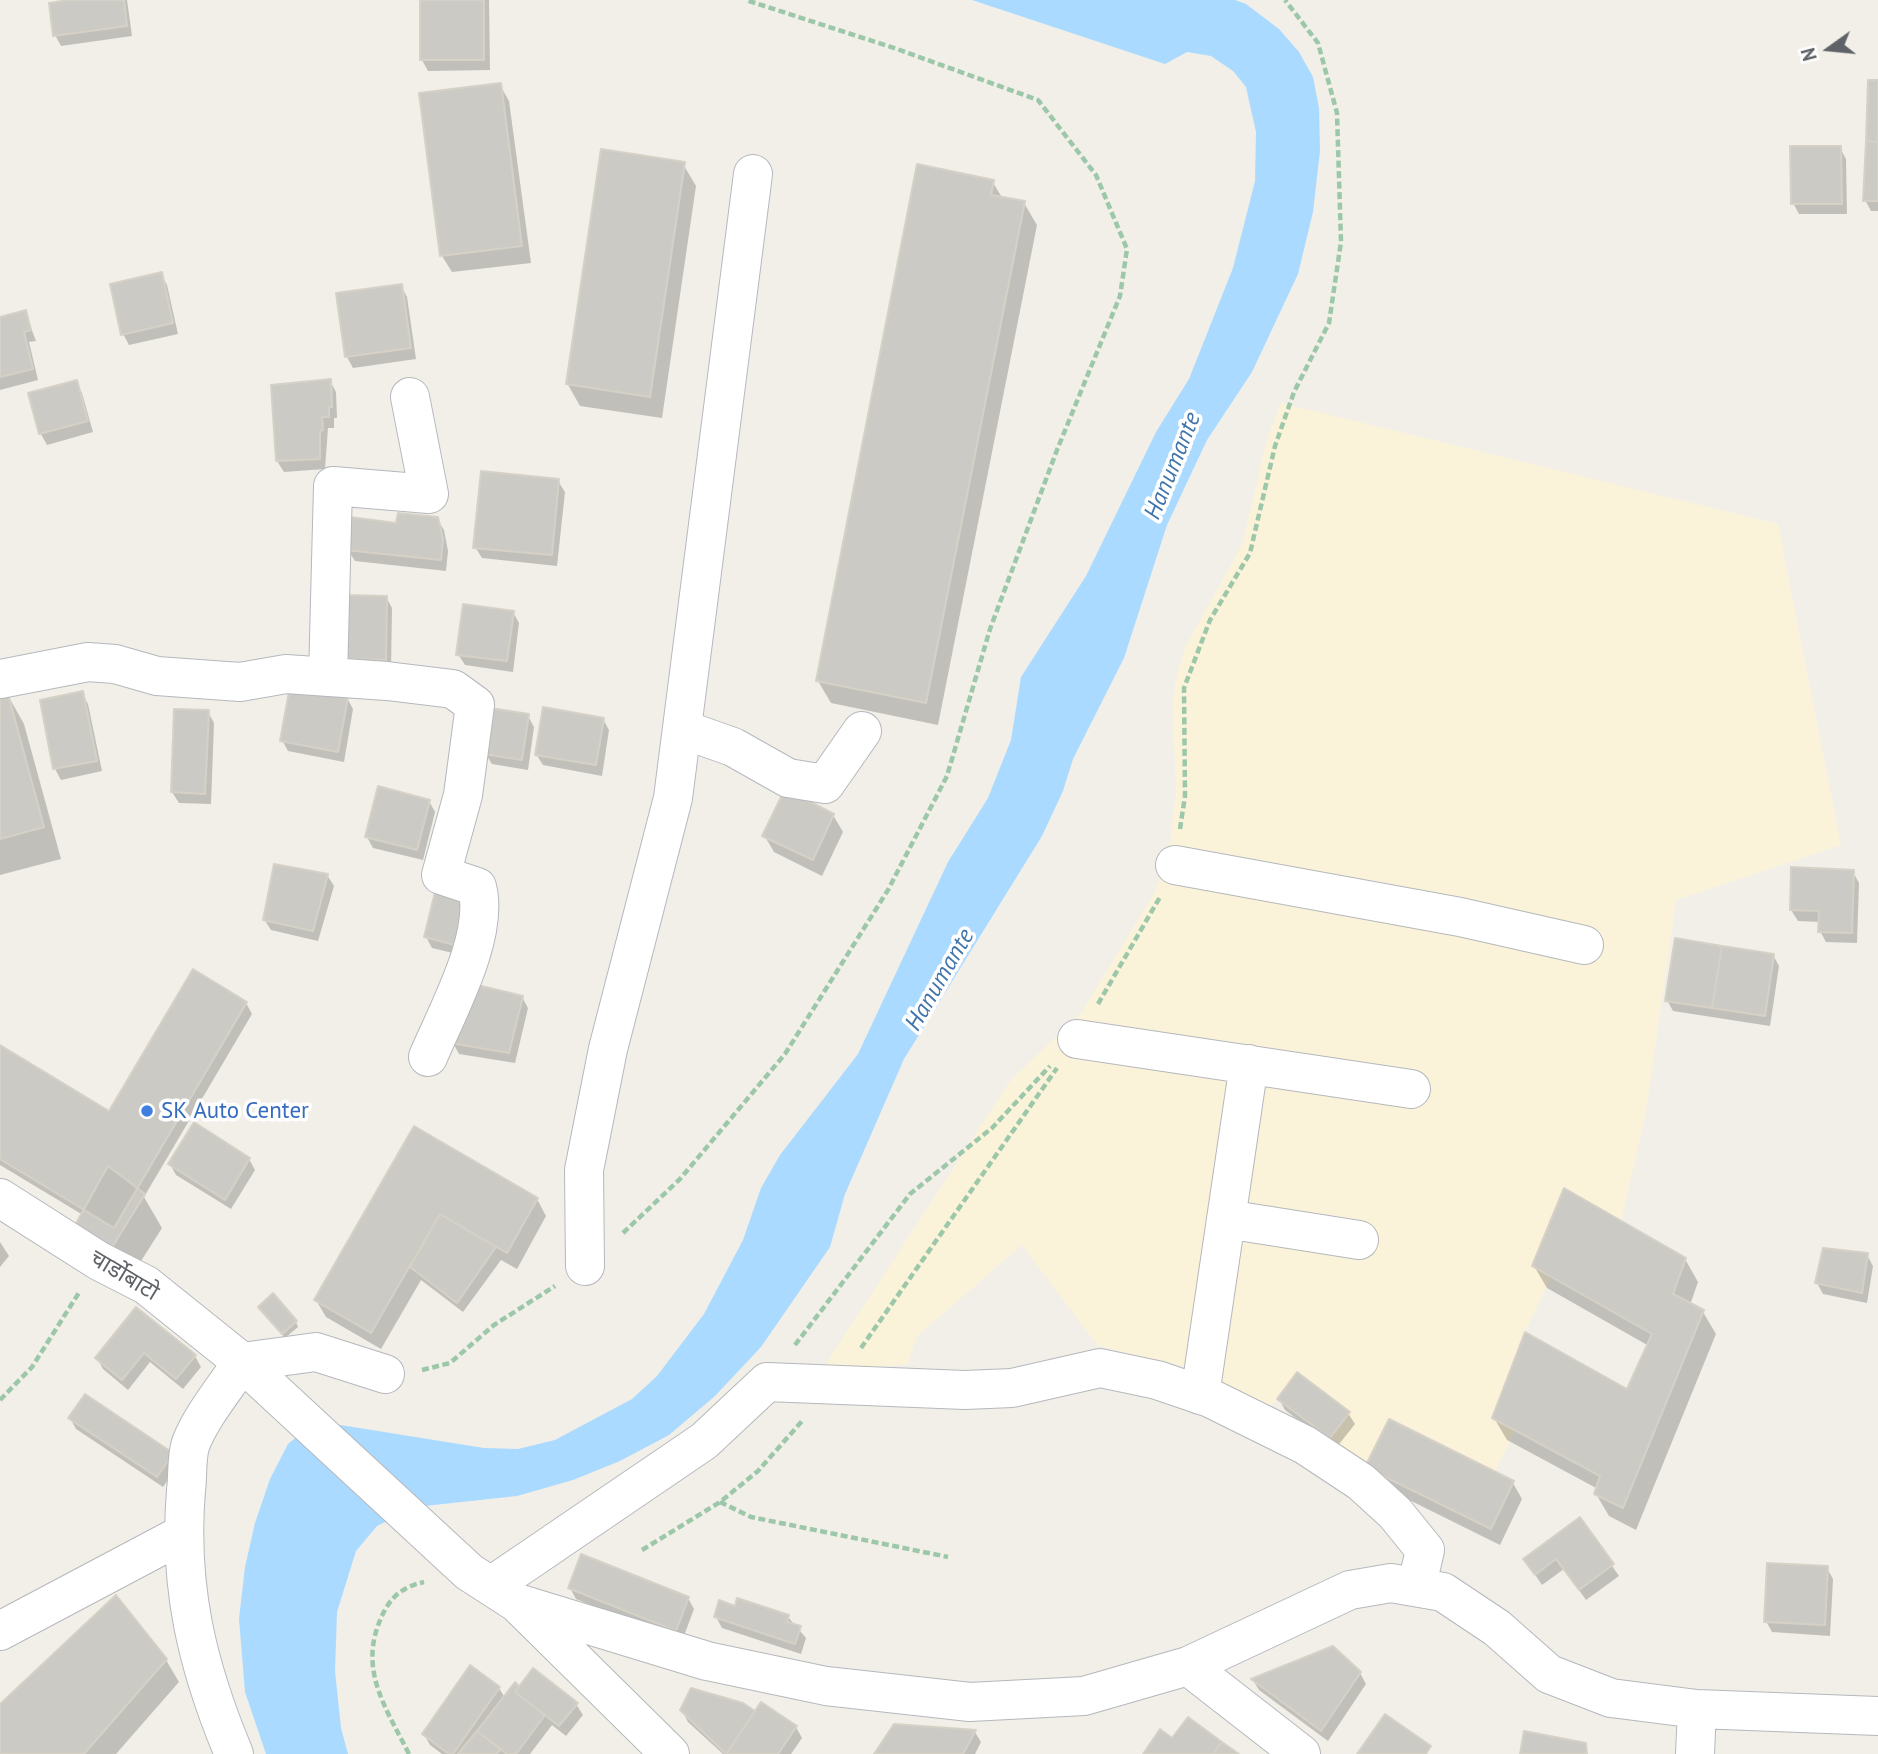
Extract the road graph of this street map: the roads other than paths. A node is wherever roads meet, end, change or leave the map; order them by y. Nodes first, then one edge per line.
1 (753, 174) dead end
2 (410, 397) dead end
3 (328, 677) junction
4 (0, 678) edge
5 (682, 729) junction
6 (862, 731) dead end
7 (1175, 865) road end
8 (1584, 945) dead end
9 (1077, 1039) road end
10 (428, 1057) dead end
11 (1249, 1064) junction
12 (1411, 1089) dead end
13 (0, 1198) edge
14 (1226, 1219) junction
15 (1359, 1240) dead end
16 (585, 1266) road end
17 (251, 1370) junction
18 (386, 1374) road end
19 (1200, 1395) junction
20 (183, 1534) junction
21 (480, 1578) junction
22 (1417, 1585) junction
23 (0, 1631) edge
24 (1188, 1666) junction
25 (1698, 1709) junction
26 (1878, 1716) edge
27 (1291, 1751) edge
28 (234, 1754) edge
29 (670, 1754) edge
30 (1695, 1754) edge

1 - 5 street
2 - 3 street
3 - 4 street
3 - 10 street
5 - 6 street
5 - 16 street
7 - 8 street
9 - 11 street
11 - 12 street
11 - 14 street
13 - 17 street, चार्डोबाटो
14 - 15 street
14 - 19 street
17 - 18 street
17 - 20 street
17 - 21 street, चार्डोबाटो
19 - 21 street
19 - 22 street
20 - 23 street
20 - 28 street
21 - 24 street
21 - 29 street, चार्डोबाटो
22 - 24 street
22 - 25 street
24 - 27 street
25 - 26 street
25 - 30 street

